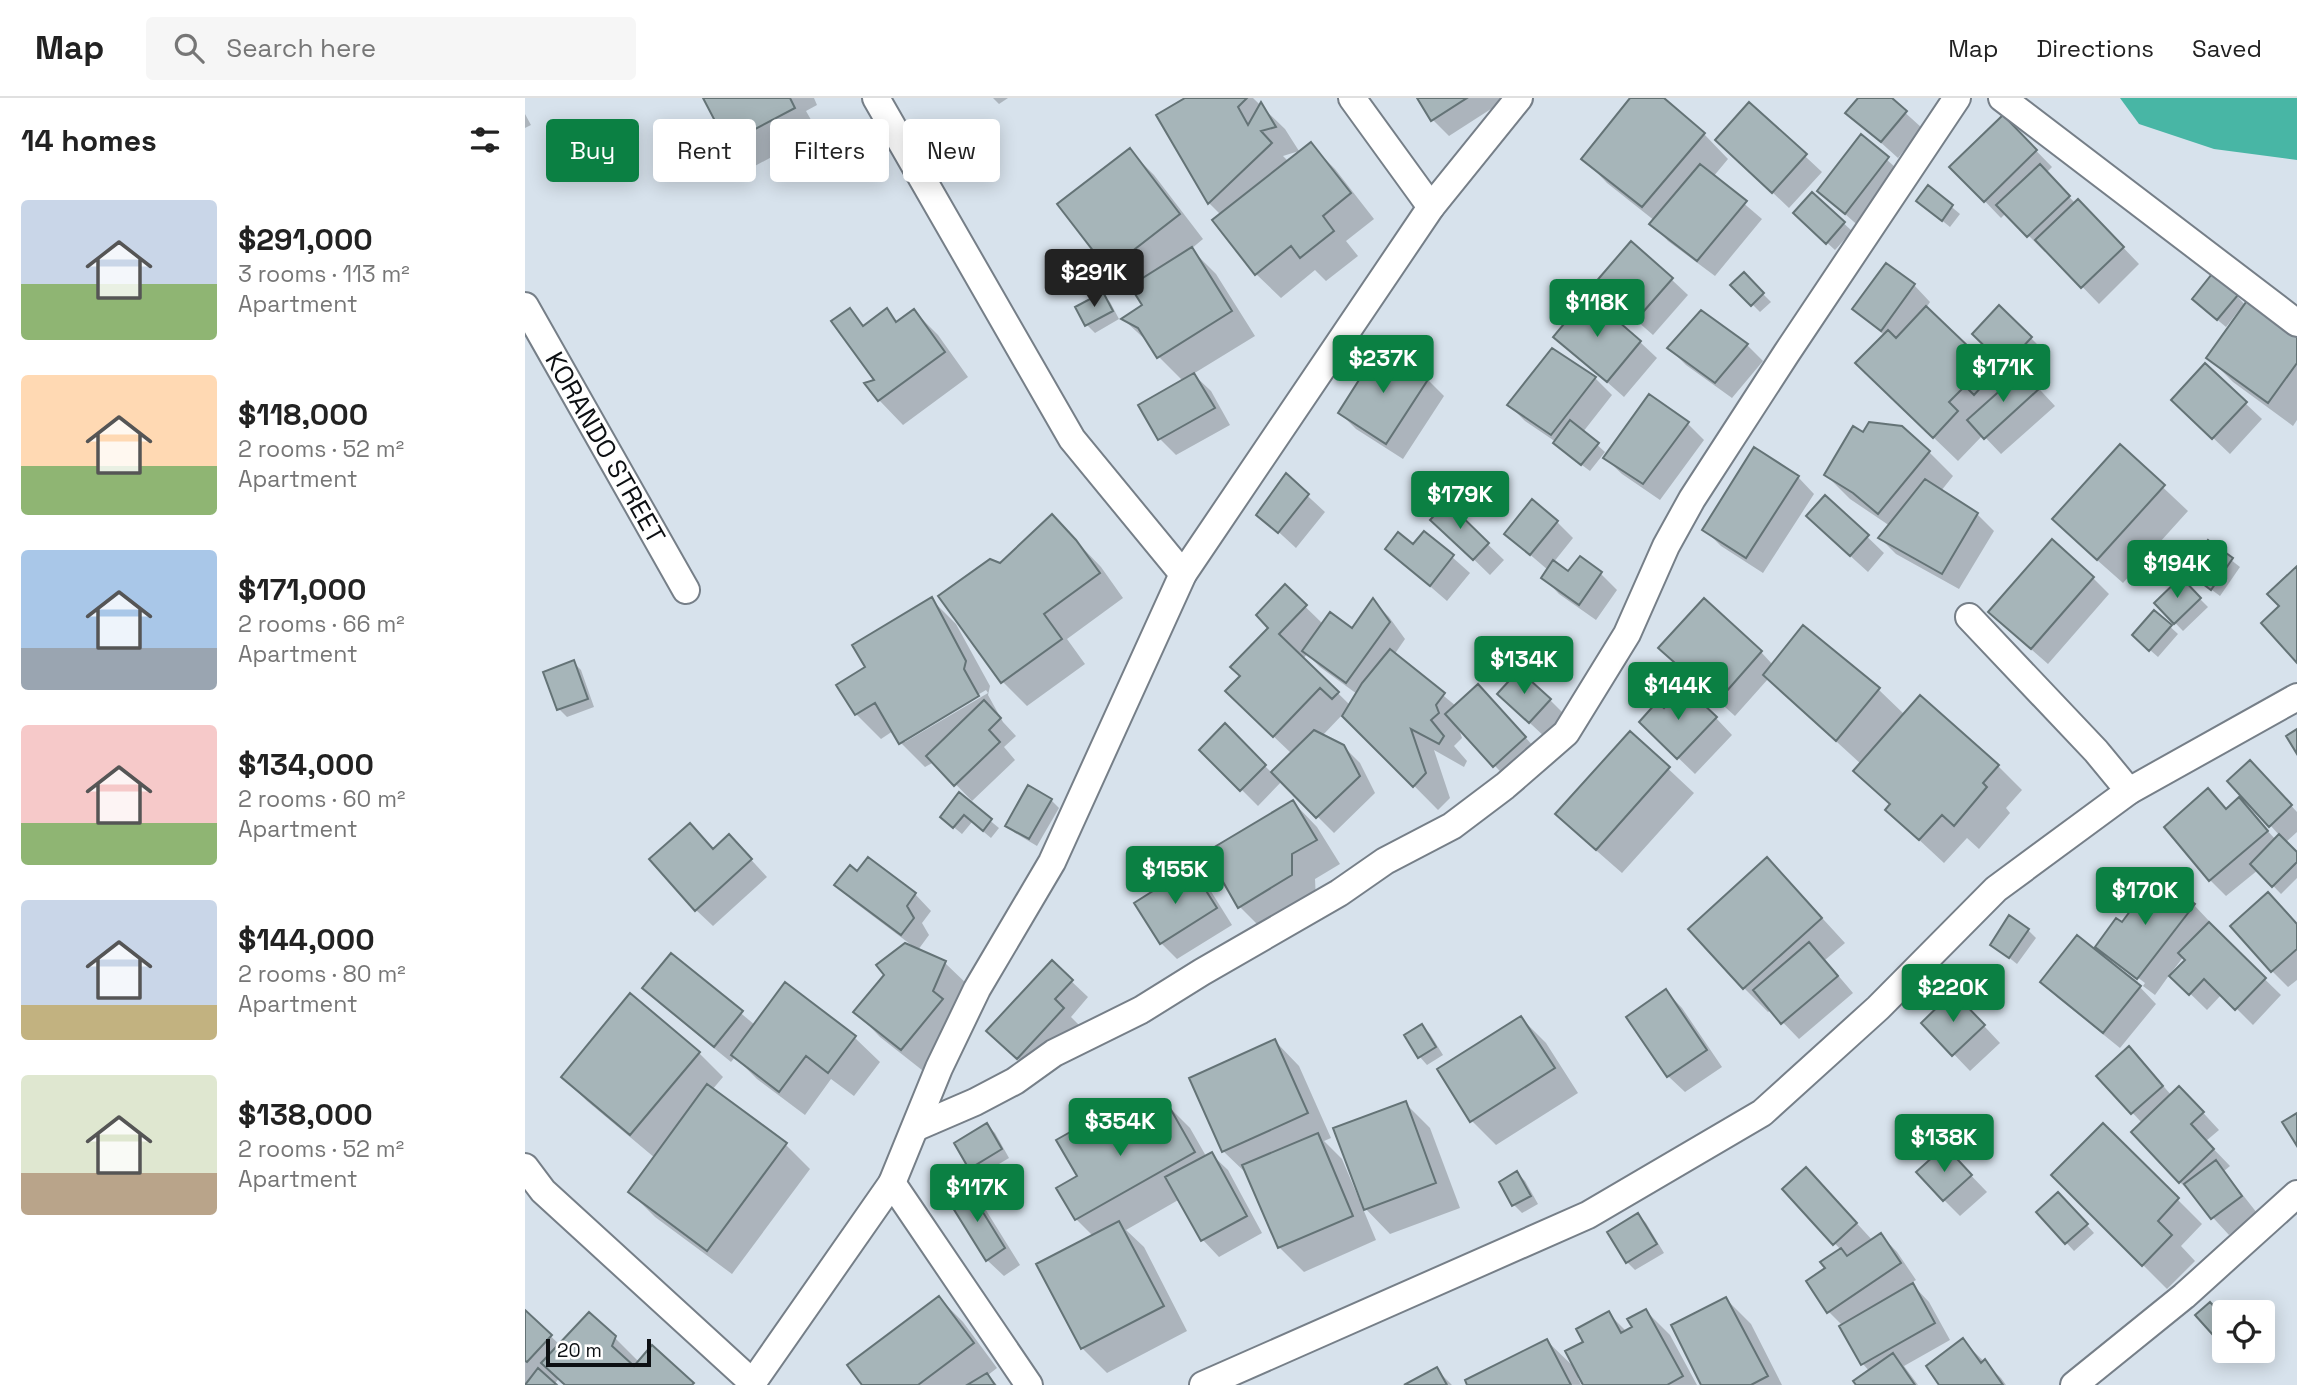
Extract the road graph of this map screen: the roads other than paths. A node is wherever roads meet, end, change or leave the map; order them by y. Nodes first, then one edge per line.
1 (876, 98) edge
2 (1352, 98) edge
3 (1519, 98) edge
4 (1957, 98) edge
5 (2002, 98) edge
6 (1431, 207) junction
7 (525, 306) edge
8 (2297, 323) edge
9 (1183, 574) junction
10 (686, 590) dead end
11 (1969, 617) dead end
12 (2297, 697) edge
13 (2129, 791) junction
14 (917, 1127) junction
15 (525, 1167) edge
16 (892, 1183) junction
17 (2297, 1195) edge
18 (752, 1384) edge
19 (1029, 1385) edge
20 (1203, 1385) edge
21 (2074, 1385) edge

1 - 9 street
2 - 6 street
3 - 6 street
4 - 14 street
5 - 8 street
6 - 9 street
7 - 10 street, KORANDO STREET
9 - 14 street
11 - 13 street
12 - 13 street
13 - 20 street
14 - 16 street
15 - 18 street
16 - 18 street
16 - 19 street
17 - 21 street

